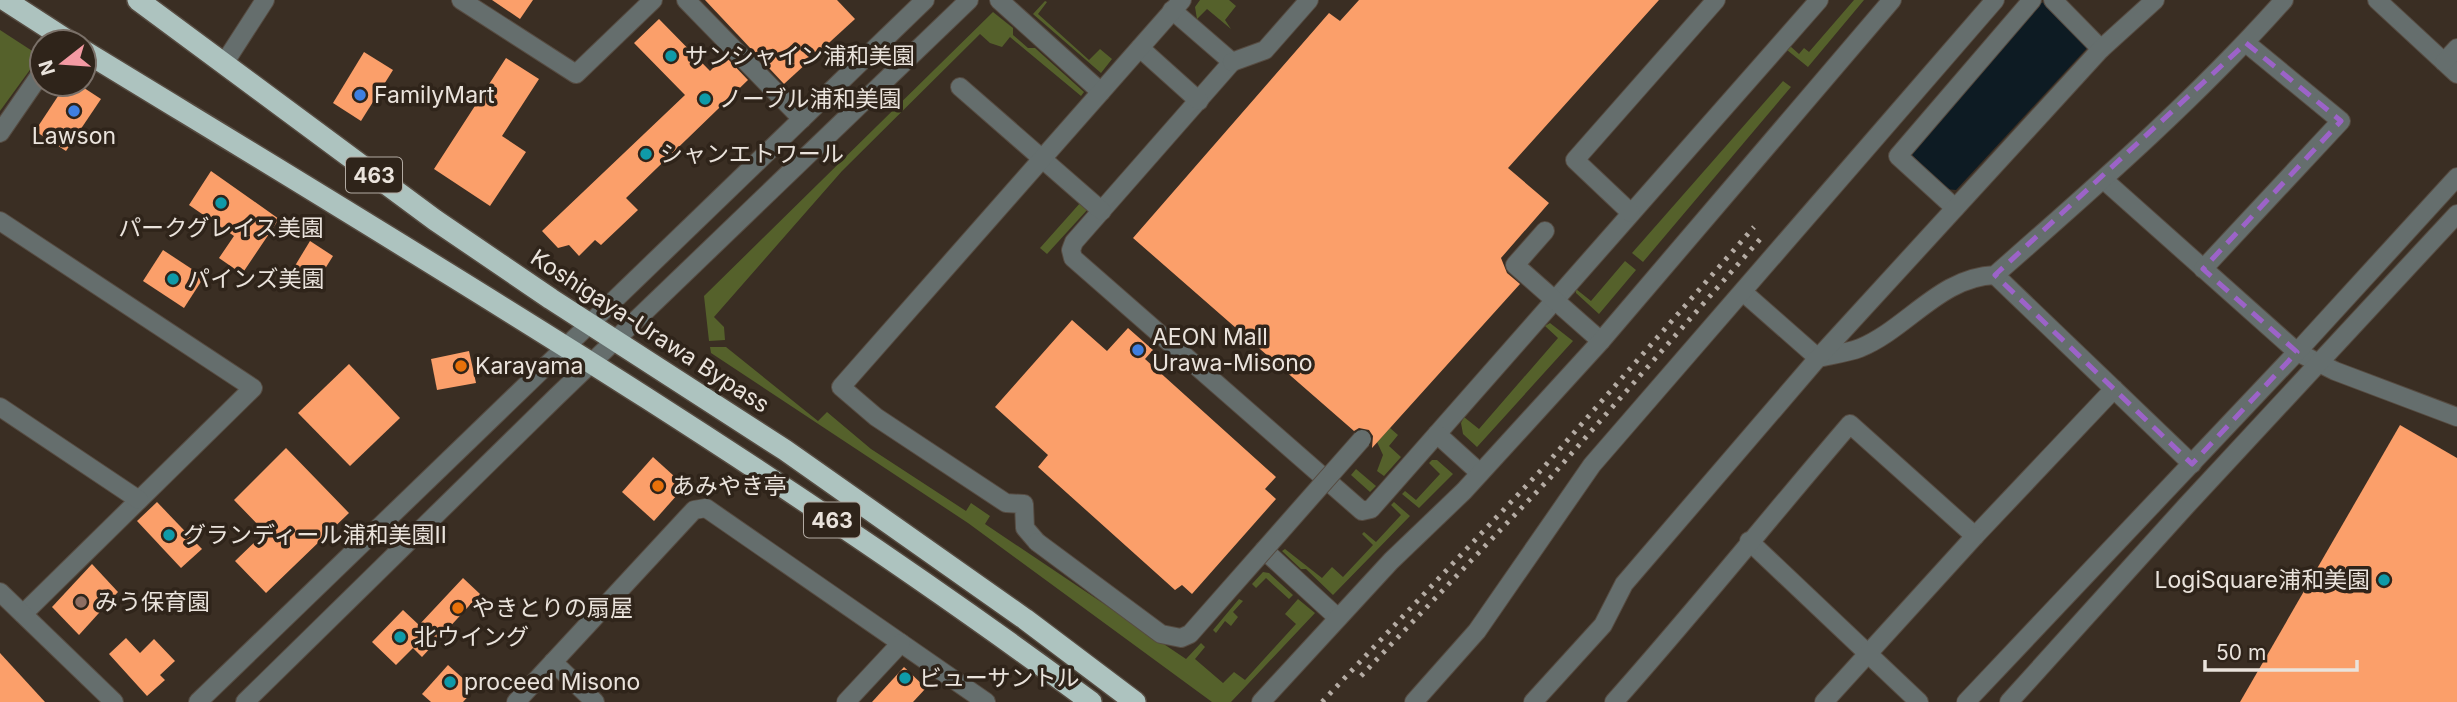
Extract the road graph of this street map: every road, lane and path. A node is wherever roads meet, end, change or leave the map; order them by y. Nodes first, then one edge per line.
1 (5, 0) edge
2 (138, 0) edge
3 (265, 0) edge
4 (461, 0) edge
5 (653, 0) edge
6 (687, 0) edge
7 (925, 0) edge
8 (969, 0) edge
9 (999, 0) edge
10 (1309, 0) edge
11 (1716, 0) edge
12 (1819, 0) edge
13 (1892, 0) edge
14 (1995, 0) edge
15 (2032, 0) edge
16 (2053, 0) edge
17 (2155, 0) edge
18 (2284, 0) edge
19 (2377, 0) edge
20 (1177, 5) edge
21 (47, 28) edge
22 (2246, 43) junction
23 (1140, 48) junction
24 (2457, 48) edge
25 (2101, 49) junction
26 (98, 60) edge
27 (225, 62) junction
28 (1232, 62) junction
29 (2451, 68) edge
30 (960, 87) dead end
31 (28, 92) edge
32 (1101, 92) junction
33 (1199, 101) junction
34 (802, 119) junction
35 (0, 133) edge
36 (1042, 159) junction
37 (2457, 177) edge
38 (2104, 180) junction
39 (1955, 208) junction
40 (1102, 211) junction
41 (1631, 213) junction
42 (2457, 214) edge
43 (0, 221) edge
44 (1545, 230) dead end
45 (2203, 269) junction
46 (1995, 275) junction
47 (1744, 292) junction
48 (1555, 300) junction
49 (590, 323) junction
50 (617, 340) junction
51 (1601, 341) junction
52 (566, 346) junction
53 (2297, 352) junction
54 (1818, 358) junction
55 (593, 364) junction
56 (2317, 364) junction
57 (2114, 389) junction
58 (0, 407) edge
59 (2457, 416) edge
60 (1437, 434) junction
61 (1362, 439) dead end
62 (2192, 464) junction
63 (1480, 474) junction
64 (139, 500) junction
65 (1975, 536) junction
66 (1749, 541) junction
67 (1264, 550) junction
68 (0, 593) edge
69 (23, 614) junction
70 (1338, 618) junction
71 (901, 643) junction
72 (1866, 655) junction
73 (552, 663) junction
74 (114, 702) edge
75 (198, 702) edge
76 (245, 702) edge
77 (516, 702) edge
78 (595, 702) edge
79 (846, 702) edge
80 (986, 702) edge
81 (1091, 702) edge
82 (1135, 702) edge
83 (1261, 702) edge
84 (1414, 702) edge
85 (1534, 702) edge
86 (1614, 702) edge
87 (1824, 702) edge
88 (1919, 702) edge
89 (1966, 702) edge
90 (2009, 702) edge

1 - 21 highway
2 - 27 highway, Koshigaya-Urawa Bypass / 463
3 - 27 street
4 - 5 street
6 - 34 street
7 - 34 street
8 - 50 street
9 - 32 street
10 - 28 street
11 - 41 street
12 - 41 street
13 - 51 street
14 - 47 street
15 - 39 street
16 - 25 street
17 - 25 street
18 - 22 street
19 - 29 street
20 - 23 street
20 - 28 street
22 - 38 street
22 - 45 street
23 - 32 street
23 - 33 street
24 - 29 street
25 - 39 street
26 - 52 highway, 463
27 - 49 highway, Koshigaya-Urawa Bypass / 463
28 - 33 street
30 - 36 street
31 - 35 street
32 - 36 street
33 - 40 street
34 - 49 street
36 - 40 street
36 - 67 street, bridge
37 - 53 street
38 - 45 street
38 - 46 street
39 - 54 street
40 - 60 street
41 - 48 street
42 - 56 street
43 - 64 street
44 - 48 street
45 - 53 street
46 - 54 street
46 - 57 street
47 - 54 street
47 - 84 street
48 - 51 street
48 - 60 street
49 - 50 highway, Koshigaya-Urawa Bypass / 463
49 - 52 street
50 - 55 street
50 - 82 highway, Koshigaya-Urawa Bypass / 463
51 - 63 street
52 - 55 highway, 463
52 - 75 street
53 - 56 street
53 - 62 street
54 - 85 street
55 - 76 street
55 - 81 highway, 463
56 - 59 street
56 - 90 street
57 - 62 street
57 - 65 street
58 - 64 street
60 - 63 street
61 - 67 street, bridge
62 - 89 street
63 - 70 street
64 - 69 street
65 - 66 street
65 - 72 street
66 - 72 street
66 - 86 street
67 - 70 street
68 - 69 street
69 - 74 street
70 - 83 street
71 - 73 street
71 - 79 street
71 - 80 street
72 - 87 street
72 - 88 street
73 - 77 street
73 - 78 street

